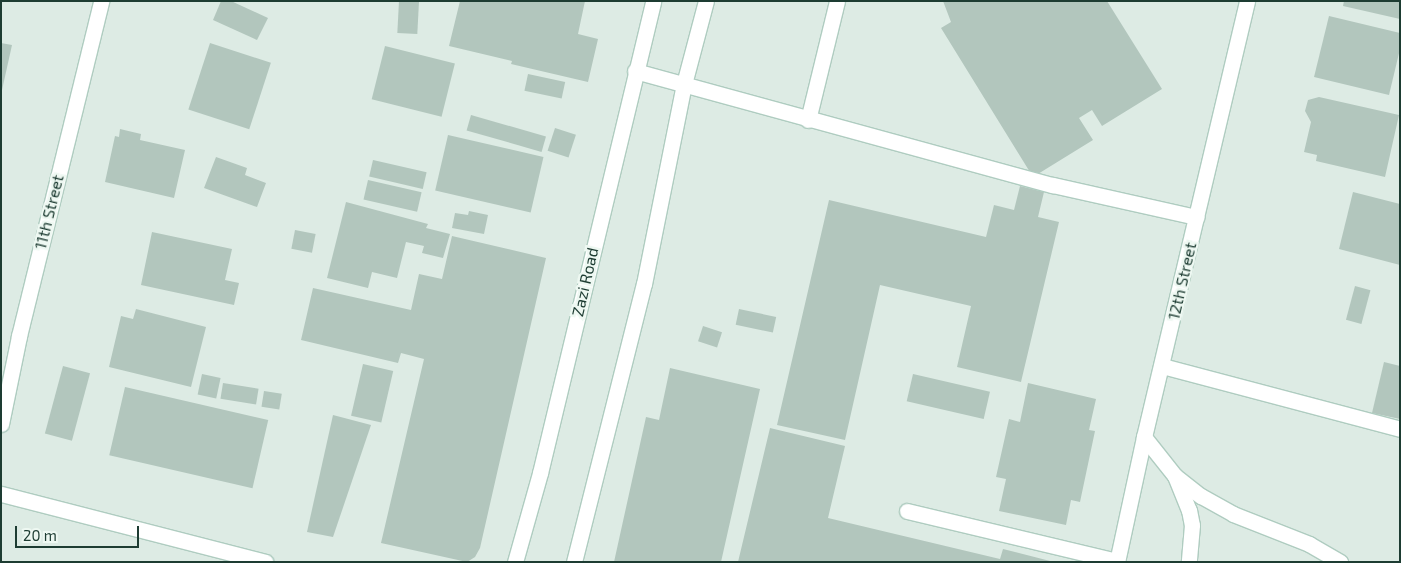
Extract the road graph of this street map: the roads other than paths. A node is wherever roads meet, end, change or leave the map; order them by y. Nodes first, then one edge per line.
1 (101, 1) edge
2 (653, 1) edge
3 (706, 1) edge
4 (837, 1) edge
5 (1247, 1) edge
6 (634, 72) junction
7 (684, 84) junction
8 (808, 120) junction
9 (1196, 216) junction
10 (1162, 366) junction
11 (1, 424) edge
12 (1400, 429) edge
13 (1144, 437) junction
14 (1175, 476) junction
15 (1, 494) edge
16 (907, 512) dead end
17 (1117, 561) edge
18 (265, 562) edge
19 (515, 562) edge
20 (574, 562) edge
21 (1189, 562) edge
22 (1340, 562) edge

1 - 11 street, 11th Street
2 - 6 street, Zazi Road
3 - 7 street
4 - 8 street
5 - 9 street, 12th Street
6 - 7 street
6 - 19 street, Zazi Road
7 - 8 street
7 - 20 street
8 - 9 street
9 - 10 street, 12th Street
10 - 12 street
10 - 13 street, 12th Street
13 - 14 street
13 - 17 street, 12th Street
14 - 21 street
14 - 22 street
15 - 18 street
16 - 17 street

